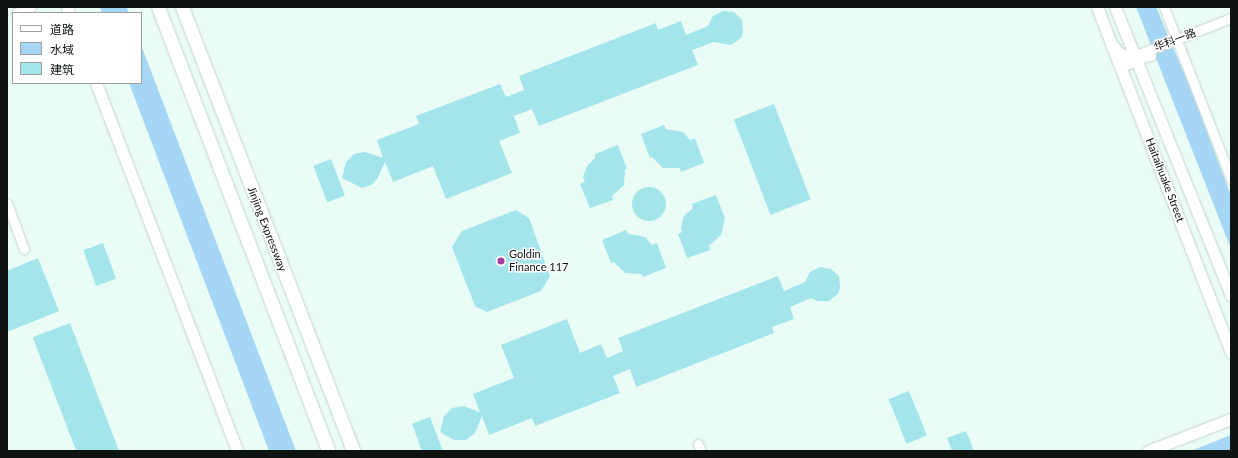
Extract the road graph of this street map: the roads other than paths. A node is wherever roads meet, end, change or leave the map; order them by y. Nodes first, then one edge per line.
1 (31, 7) edge
2 (158, 7) edge
3 (182, 7) edge
4 (1097, 7) edge
5 (1115, 7) edge
6 (1164, 7) edge
7 (18, 12) edge
8 (1231, 18) edge
9 (1231, 24) edge
10 (1128, 40) junction
11 (1111, 42) junction
12 (1176, 42) junction
13 (1149, 53) junction
14 (1136, 58) junction
15 (1120, 64) junction
16 (96, 84) edge
17 (1231, 179) edge
18 (7, 203) edge
19 (24, 249) dead end
20 (1231, 296) edge
21 (1231, 353) edge
22 (1231, 419) edge
23 (237, 451) edge
24 (328, 451) edge
25 (353, 451) edge
26 (1148, 451) edge

1 - 7 street
2 - 24 highway, Jinjing Expressway
3 - 25 highway, Jinjing Expressway
4 - 11 main road, Haitaihuake Street
5 - 10 main road, Haitaihuake Street
6 - 12 street
8 - 12 street, 华科一路
9 - 12 street, 华科一路
10 - 13 street
10 - 14 main road, Haitaihuake Street
11 - 14 main road
11 - 15 main road, Haitaihuake Street
12 - 13 street, 华科一路
12 - 17 street
13 - 14 main road
14 - 15 street
14 - 20 main road, Haitaihuake Street
15 - 21 main road, Haitaihuake Street
16 - 23 main road
18 - 19 street
22 - 26 main road

